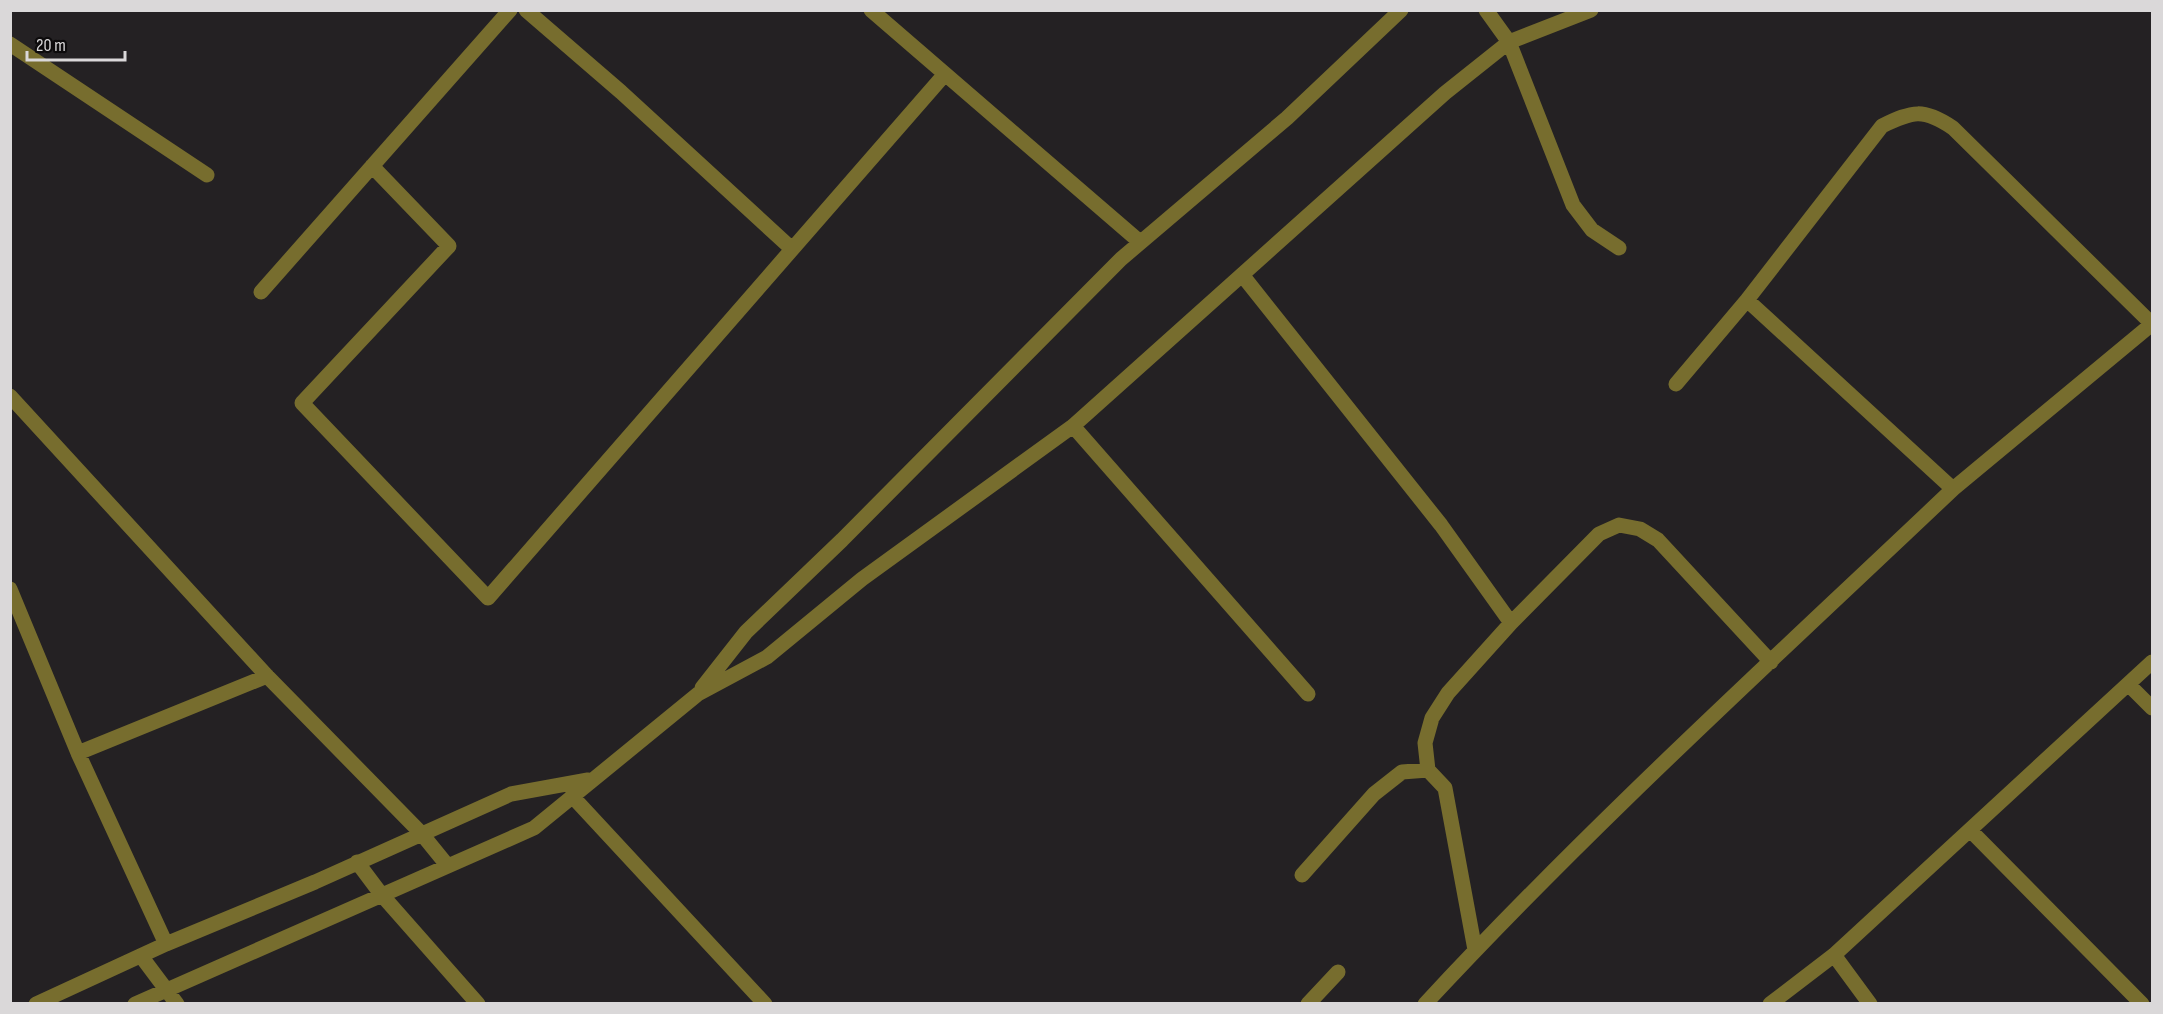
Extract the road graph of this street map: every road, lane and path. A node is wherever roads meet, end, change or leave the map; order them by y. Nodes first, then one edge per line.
1 (510, 10) edge
2 (526, 10) edge
3 (871, 10) edge
4 (1401, 10) edge
5 (1486, 10) edge
6 (1591, 10) edge
7 (1509, 42) junction
8 (10, 44) edge
9 (945, 74) junction
10 (372, 166) junction
11 (207, 175) dead end
12 (1140, 242) junction
13 (1619, 248) dead end
14 (792, 249) junction
15 (1243, 276) junction
16 (261, 292) dead end
17 (1747, 300) junction
18 (2152, 324) edge
19 (1676, 384) dead end
20 (10, 396) edge
21 (1073, 426) junction
22 (1953, 489) junction
23 (10, 590) edge
24 (1511, 623) junction
25 (1771, 662) junction
26 (2152, 662) edge
27 (267, 676) junction
28 (2128, 684) junction
29 (698, 694) junction
30 (1308, 694) dead end
31 (2152, 708) edge
32 (78, 753) junction
33 (1428, 770) junction
34 (591, 780) junction
35 (572, 796) junction
36 (1970, 830) junction
37 (421, 833) junction
38 (357, 862) junction
39 (447, 865) junction
40 (1302, 875) dead end
41 (381, 894) junction
42 (166, 944) junction
43 (1475, 950) junction
44 (141, 956) junction
45 (1834, 956) junction
46 (1338, 972) dead end
47 (166, 991) junction
48 (2141, 1003) edge
49 (36, 1004) edge
50 (135, 1004) edge
51 (177, 1004) edge
52 (478, 1004) edge
53 (765, 1004) edge
54 (1308, 1004) edge
55 (1425, 1004) edge
56 (1770, 1004) edge
57 (1870, 1004) edge

1 - 10 street
2 - 14 street
3 - 9 street
4 - 12 street
5 - 7 street
6 - 7 street
7 - 13 street
7 - 15 street
8 - 11 street
9 - 12 street
9 - 14 street
10 - 14 street
10 - 16 street
12 - 29 street
15 - 21 street
15 - 24 street
17 - 18 street
17 - 19 street
17 - 22 street
18 - 22 street
20 - 27 street
21 - 29 street
21 - 30 street
22 - 25 street
23 - 32 street
24 - 25 street
24 - 33 street
25 - 43 street
26 - 28 street
27 - 32 street
27 - 37 street
28 - 31 street
28 - 36 street
29 - 34 street
32 - 42 street
33 - 40 street
33 - 43 street
34 - 35 street
34 - 37 street
35 - 39 street
35 - 53 street
36 - 45 street
36 - 48 street
37 - 38 street
37 - 39 street
38 - 41 street
38 - 42 street
39 - 41 street
41 - 47 street
41 - 52 street
42 - 44 street
43 - 55 street
44 - 47 street
44 - 49 street
45 - 56 street
45 - 57 street
46 - 54 street
47 - 50 street
47 - 51 street

